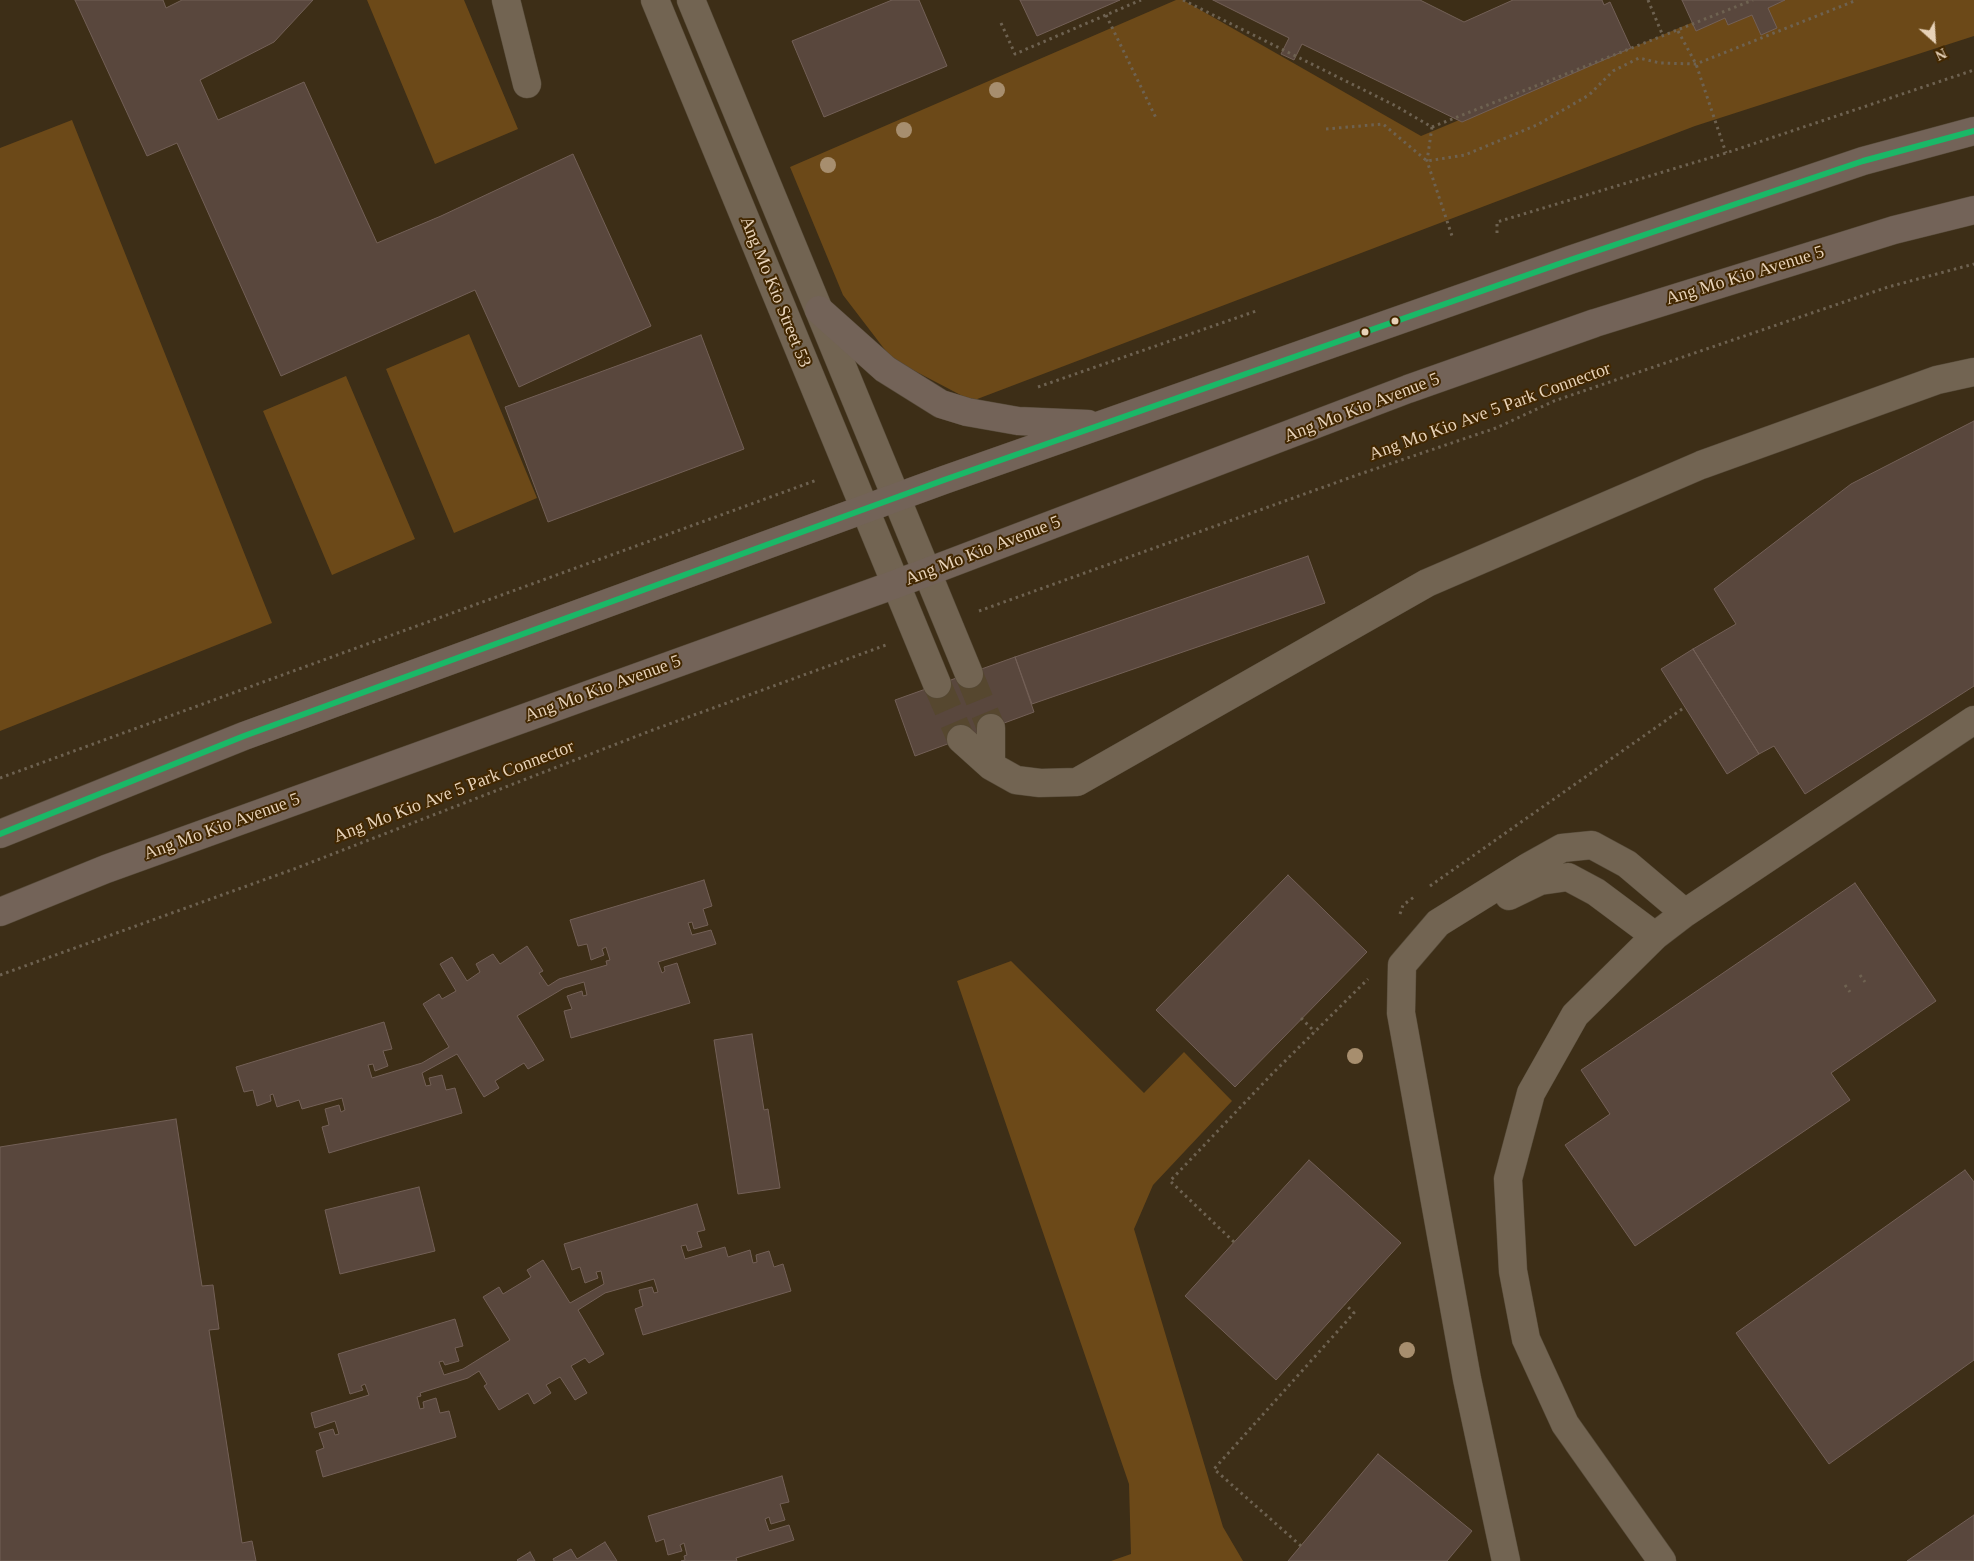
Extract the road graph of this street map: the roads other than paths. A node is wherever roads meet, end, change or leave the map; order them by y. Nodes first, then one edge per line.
1 (506, 0) edge
2 (655, 0) edge
3 (691, 0) edge
4 (527, 84) dead end
5 (1974, 131) edge
6 (1974, 210) edge
7 (819, 310) junction
8 (1974, 372) edge
9 (1104, 424) junction
10 (897, 497) junction
11 (866, 509) junction
12 (927, 571) junction
13 (896, 584) junction
14 (968, 672) tunnel mouth
15 (937, 683) tunnel mouth
16 (1974, 720) edge
17 (991, 728) tunnel mouth
18 (960, 739) tunnel mouth
19 (991, 766) junction
20 (0, 834) edge
21 (0, 912) edge
22 (1685, 913) junction
23 (1655, 936) junction
24 (1402, 964) junction
25 (1506, 1561) edge
26 (1662, 1561) edge

1 - 4 street
2 - 11 street, Ang Mo Kio Street 53
3 - 7 street, Ang Mo Kio Street 53
5 - 9 main road
6 - 12 main road, Ang Mo Kio Avenue 5
7 - 9 main road
7 - 10 street, Ang Mo Kio Street 53
8 - 19 street
9 - 10 main road
10 - 11 main road
10 - 12 street, Ang Mo Kio Street 53
11 - 13 street, Ang Mo Kio Street 53
11 - 20 main road
12 - 13 main road, Ang Mo Kio Avenue 5
12 - 14 street, Ang Mo Kio Street 53
13 - 15 street, Ang Mo Kio Street 53
13 - 21 main road, Ang Mo Kio Avenue 5
16 - 22 street
17 - 19 street
18 - 19 street
22 - 23 street
22 - 24 street
23 - 24 street
23 - 26 street
24 - 25 street

